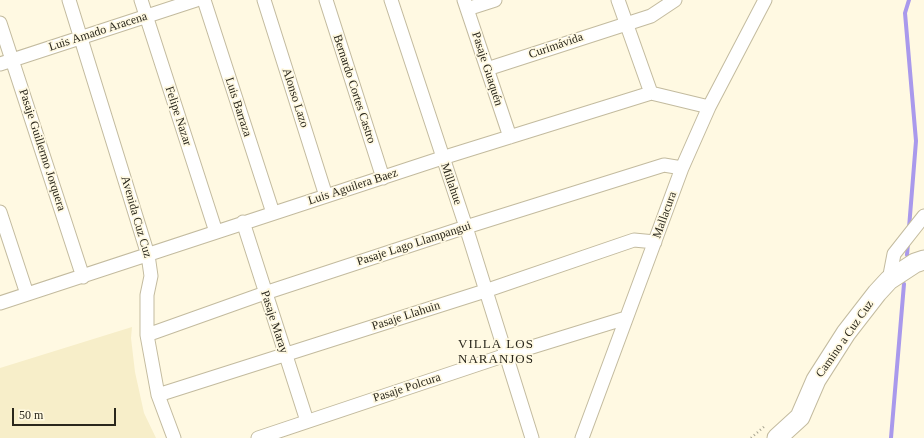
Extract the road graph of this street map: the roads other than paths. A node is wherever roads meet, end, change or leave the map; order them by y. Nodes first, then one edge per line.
1 (69, 0) edge
2 (141, 0) edge
3 (196, 0) edge
4 (204, 0) edge
5 (264, 0) edge
6 (326, 0) edge
7 (391, 0) edge
8 (495, 0) edge
9 (618, 0) edge
10 (675, 0) edge
11 (765, 0) edge
12 (466, 4) edge
13 (146, 16) junction
14 (626, 22) junction
15 (0, 23) edge
16 (81, 39) junction
17 (13, 60) junction
18 (0, 64) edge
19 (487, 69) junction
20 (651, 93) junction
21 (709, 107) junction
22 (510, 137) junction
23 (442, 158) junction
24 (682, 168) junction
25 (383, 178) junction
26 (326, 196) junction
27 (0, 212) edge
28 (273, 213) junction
29 (924, 216) edge
30 (243, 222) junction
31 (466, 227) junction
32 (216, 232) junction
33 (655, 242) junction
34 (148, 255) junction
35 (924, 260) edge
36 (83, 277) junction
37 (889, 280) junction
38 (485, 291) junction
39 (265, 293) junction
40 (27, 294) junction
41 (0, 303) edge
42 (626, 318) junction
43 (147, 335) junction
44 (285, 354) junction
45 (506, 355) junction
46 (158, 395) junction
47 (307, 421) junction
48 (174, 438) edge
49 (258, 438) edge
50 (532, 438) edge
51 (582, 438) edge
52 (777, 438) edge

1 - 16 street, Avenida Cuz Cuz
2 - 13 street, Felipe Nazar
3 - 13 street, Luis Amado Aracena
4 - 28 street, Luis Barraza
5 - 26 street, Alonso Lazo
6 - 25 street, Bernardo Cortes Castro
7 - 23 street, Millahue
8 - 12 street
9 - 14 street
10 - 14 street, Curimávida
11 - 21 street, Mallacura
12 - 19 street, Pasaje Guaquén
13 - 16 street, Luis Amado Aracena
13 - 32 street, Felipe Nazar
14 - 19 street, Curimávida
14 - 20 street
15 - 17 street, Pasaje Guillermo Jorquera
16 - 17 street, Luis Amado Aracena
16 - 34 street, Avenida Cuz Cuz
17 - 18 street, Luis Amado Aracena
17 - 36 street, Pasaje Guillermo Jorquera
19 - 22 street, Pasaje Guaquén
20 - 21 street
20 - 22 street, Luis Aguilera Baez
21 - 24 street, Mallacura
22 - 23 street, Luis Aguilera Baez
23 - 25 street, Luis Aguilera Baez
23 - 31 street, Millahue
24 - 31 street, Pasaje Lago Llampangui
24 - 33 street, Mallacura
25 - 26 street, Luis Aguilera Baez
26 - 28 street, Luis Aguilera Baez
27 - 40 street
28 - 30 street, Luis Aguilera Baez
29 - 37 street
30 - 32 street, Luis Aguilera Baez
30 - 39 street, Pasaje Maray
31 - 38 street, Millahue
31 - 39 street, Pasaje Lago Llampangui
32 - 34 street, Luis Aguilera Baez
33 - 38 street, Pasaje Llahuin
33 - 42 street, Mallacura
34 - 36 street, Luis Aguilera Baez
34 - 43 street, Avenida Cuz Cuz
35 - 37 main road, Camino a Cuz Cuz
36 - 40 street, Luis Aguilera Baez
37 - 52 main road, Camino a Cuz Cuz
38 - 44 street, Pasaje Llahuin
38 - 45 street, Millahue
39 - 43 street, Pasaje Lago Llampangui
39 - 44 street, Pasaje Maray
40 - 41 street, Luis Aguilera Baez
42 - 45 street, Pasaje Polcura
42 - 51 street, Mallacura
43 - 46 street, Avenida Cuz Cuz
44 - 46 street, Pasaje Llahuin
44 - 47 street, Pasaje Maray
45 - 47 street, Pasaje Polcura
45 - 50 street, Millahue
46 - 48 street, Avenida Cuz Cuz
47 - 49 street, Pasaje Polcura

